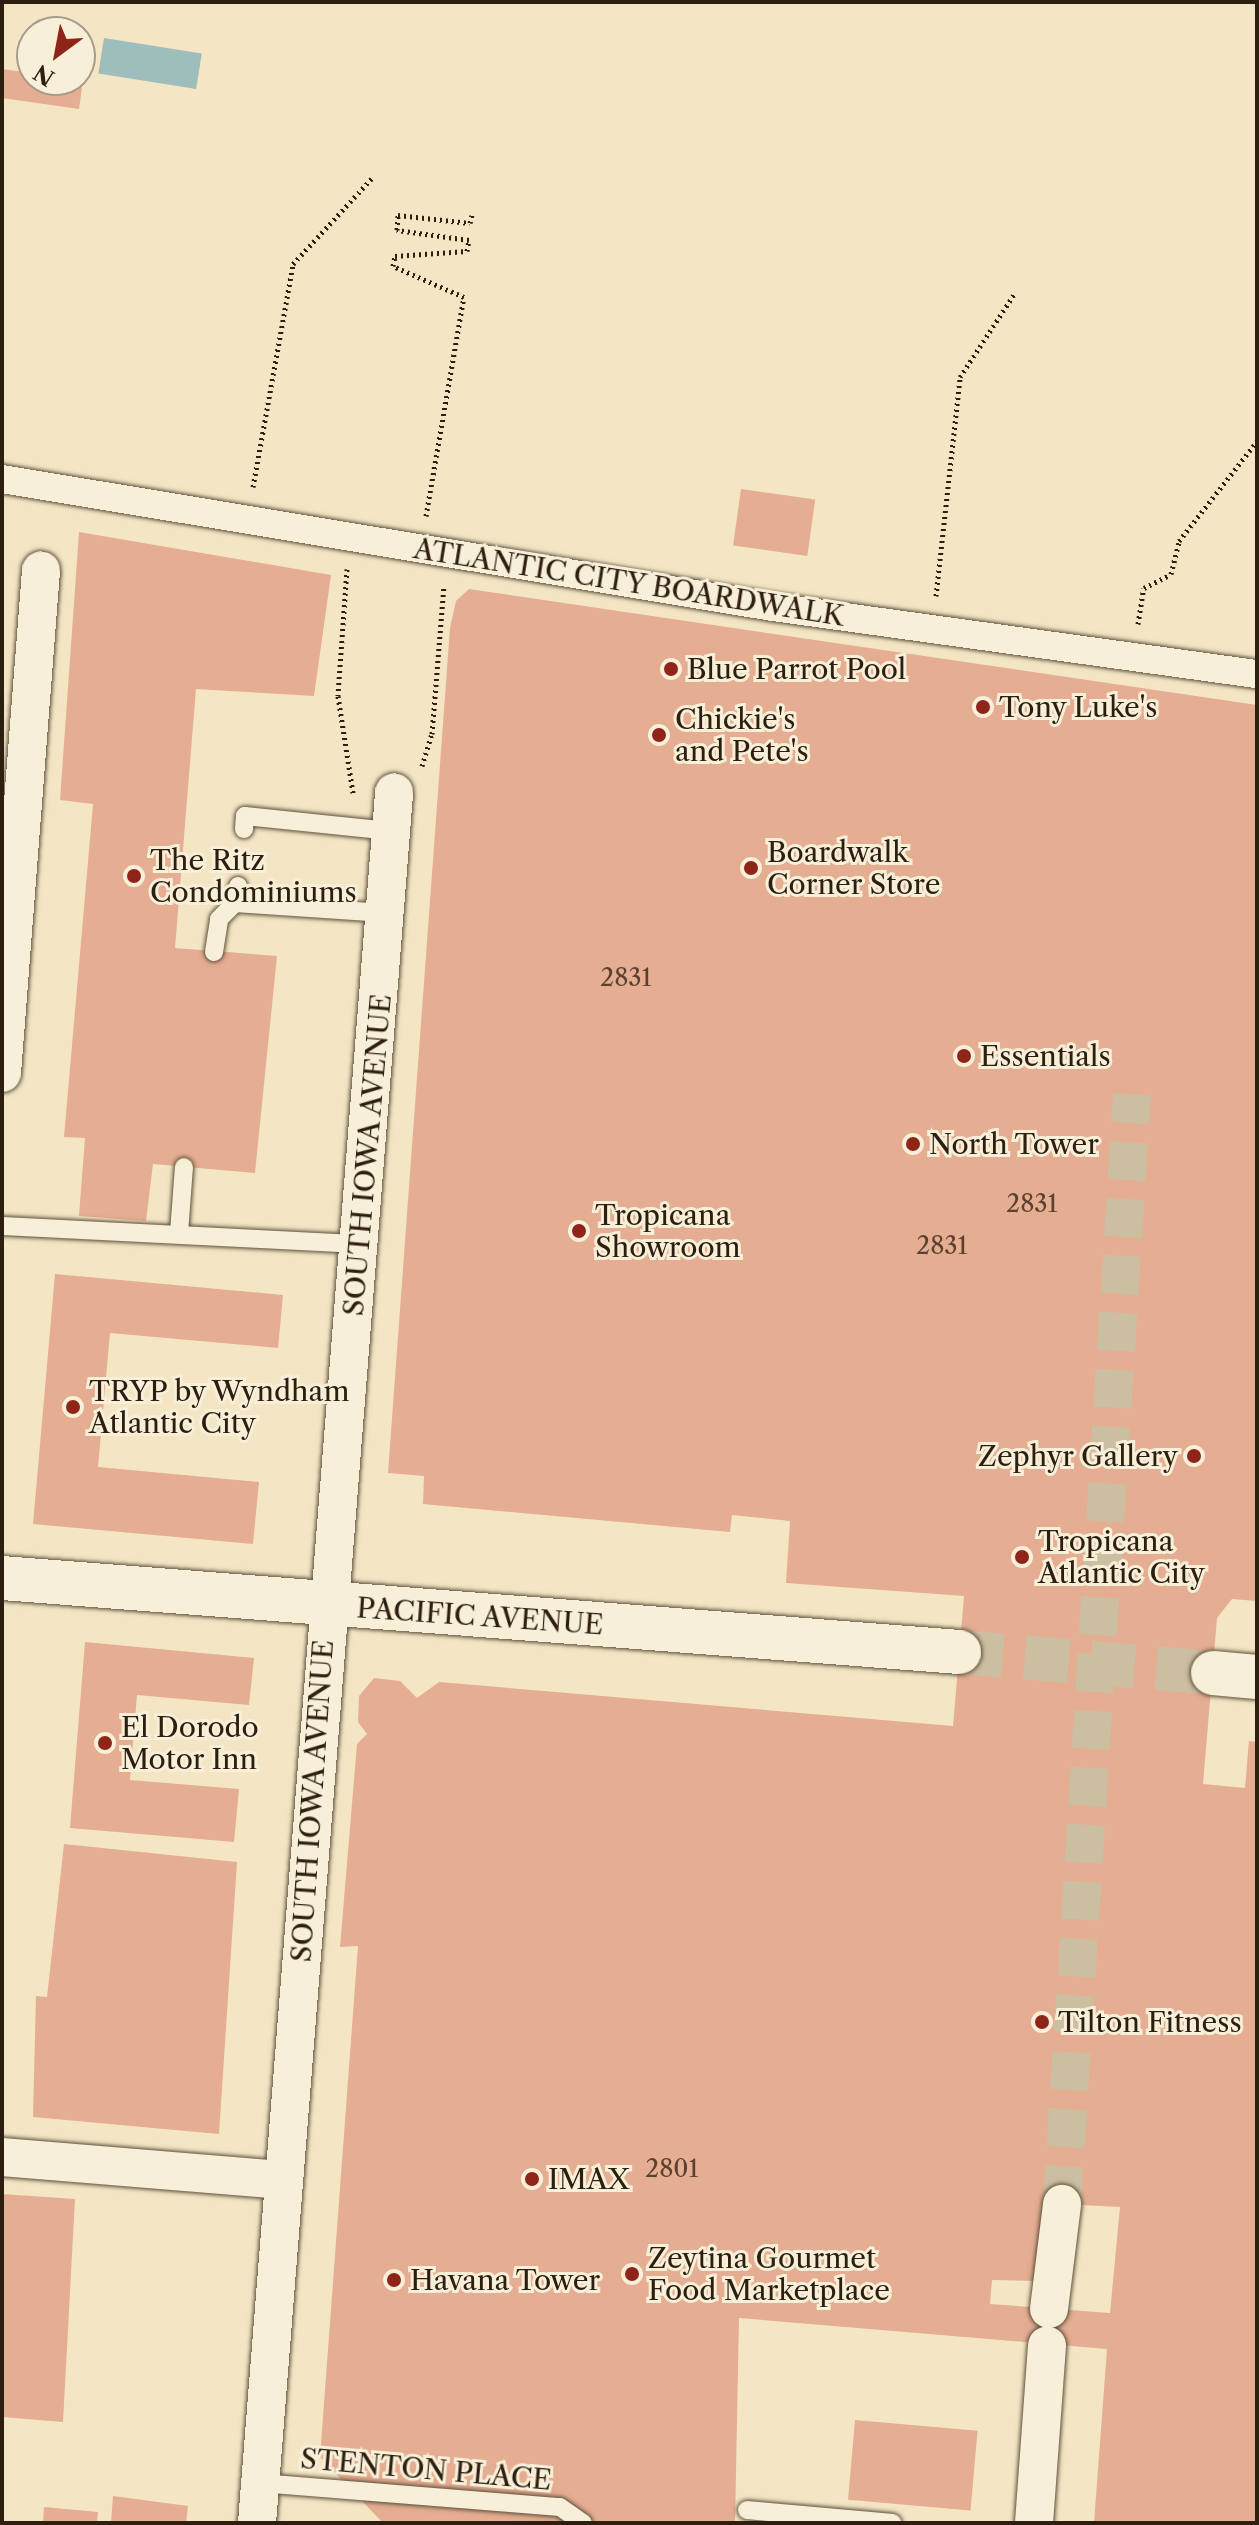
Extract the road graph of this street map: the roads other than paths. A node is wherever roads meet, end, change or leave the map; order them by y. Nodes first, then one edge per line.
1 (2, 479) edge
2 (41, 571) dead end
3 (1257, 674) edge
4 (392, 815) joint
5 (244, 829) dead end
6 (385, 913) junction
7 (214, 952) dead end
8 (2, 1073) edge
9 (184, 1167) dead end
10 (2, 1226) edge
11 (179, 1233) junction
12 (361, 1244) junction
13 (2, 1578) edge
14 (326, 1604) junction
15 (959, 1652) tunnel mouth
16 (1213, 1673) tunnel mouth
17 (1257, 1677) edge
18 (2, 2157) edge
19 (283, 2180) junction
20 (1062, 2204) tunnel mouth
21 (260, 2483) junction
22 (747, 2510) dead end
23 (257, 2523) edge
24 (583, 2523) edge
25 (892, 2523) edge
26 (1034, 2523) edge

1 - 3 street, ATLANTIC CITY BOARDWALK
2 - 8 street
4 - 5 lane
4 - 6 street, SOUTH IOWA AVENUE
6 - 7 lane
6 - 12 street, SOUTH IOWA AVENUE
9 - 11 lane
10 - 11 lane
11 - 12 lane
12 - 14 street, SOUTH IOWA AVENUE
13 - 14 street, PACIFIC AVENUE
14 - 15 street, PACIFIC AVENUE
14 - 19 street, SOUTH IOWA AVENUE
16 - 17 street
18 - 19 street
19 - 21 street, SOUTH IOWA AVENUE
20 - 26 street
21 - 23 street, SOUTH IOWA AVENUE
21 - 24 lane, STENTON PLACE
22 - 25 lane

